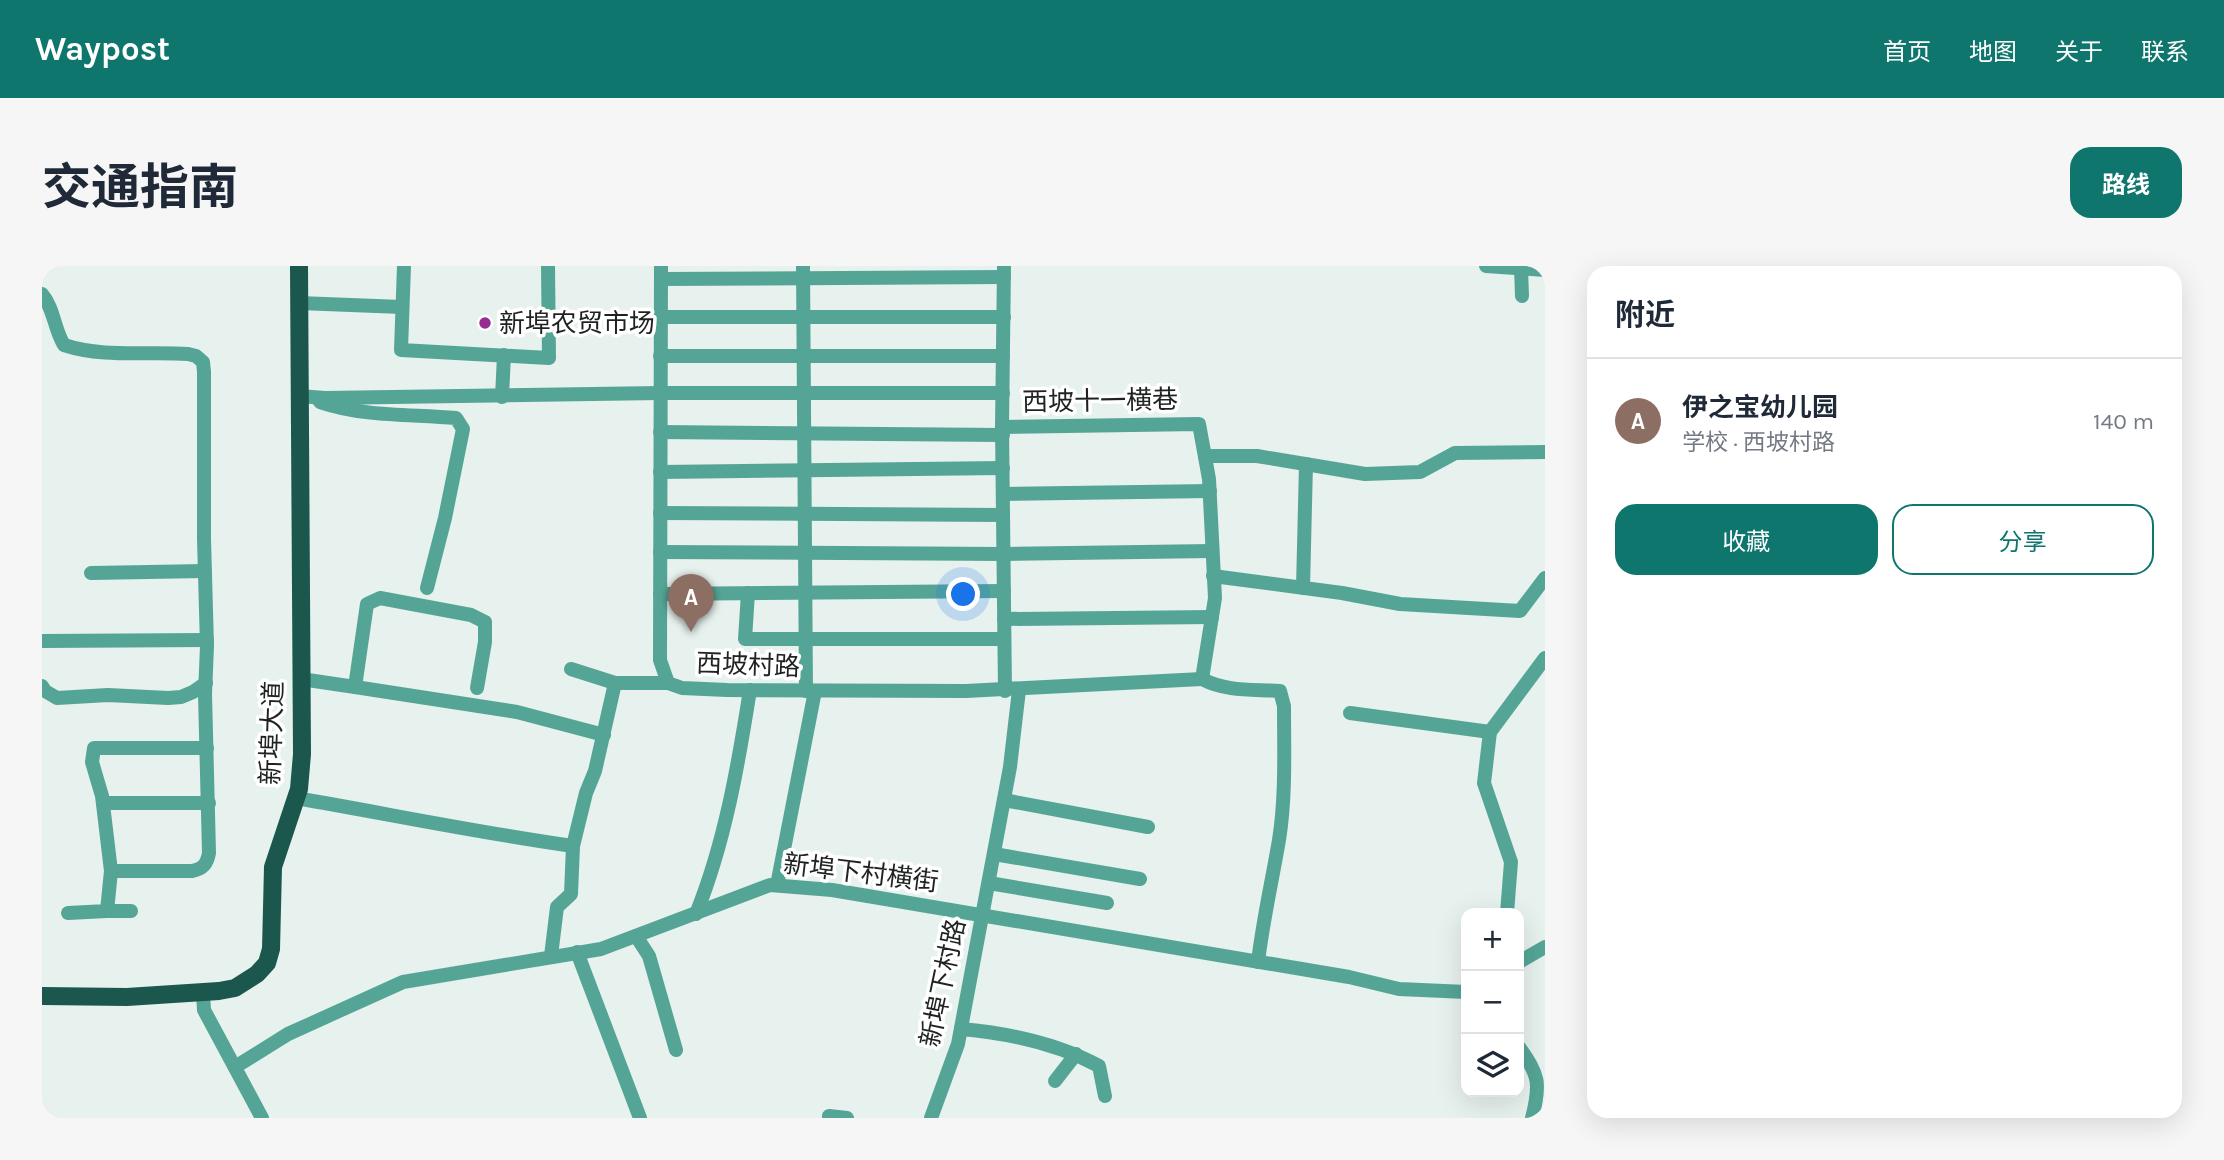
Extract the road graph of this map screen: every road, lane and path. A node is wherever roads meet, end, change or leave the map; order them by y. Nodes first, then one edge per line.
1 (299, 266) edge
2 (404, 266) edge
3 (548, 266) edge
4 (1489, 266) edge
5 (1521, 268) junction
6 (1545, 270) edge
7 (661, 272) edge
8 (803, 272) edge
9 (1004, 272) edge
10 (42, 294) edge
11 (1522, 296) dead end
12 (299, 303) junction
13 (402, 307) junction
14 (661, 317) junction
15 (803, 317) junction
16 (1004, 317) junction
17 (504, 355) junction
18 (660, 356) junction
19 (803, 356) junction
20 (1003, 356) junction
21 (660, 393) junction
22 (804, 393) junction
23 (1003, 393) junction
24 (299, 396) junction
25 (502, 397) junction
26 (1002, 431) junction
27 (660, 432) junction
28 (804, 433) junction
29 (1545, 452) edge
30 (1205, 456) junction
31 (1306, 464) junction
32 (1003, 468) junction
33 (804, 470) junction
34 (660, 472) junction
35 (1210, 492) junction
36 (1003, 494) junction
37 (660, 513) junction
38 (805, 514) junction
39 (1003, 515) junction
40 (1212, 551) junction
41 (660, 552) junction
42 (805, 552) junction
43 (1004, 554) junction
44 (205, 571) junction
45 (91, 573) dead end
46 (1213, 576) junction
47 (1545, 578) edge
48 (427, 588) dead end
49 (1303, 588) junction
50 (1004, 591) junction
51 (805, 592) junction
52 (748, 593) junction
53 (660, 594) junction
54 (1212, 617) junction
55 (1004, 619) junction
56 (806, 639) junction
57 (1004, 639) junction
58 (207, 640) junction
59 (42, 641) edge
60 (1545, 658) edge
61 (571, 669) dead end
62 (301, 679) junction
63 (1202, 679) junction
64 (206, 682) junction
65 (615, 683) junction
66 (668, 683) junction
67 (42, 686) edge
68 (355, 687) junction
69 (477, 688) dead end
70 (750, 690) junction
71 (1012, 690) junction
72 (811, 691) junction
73 (1350, 713) dead end
74 (1490, 732) junction
75 (604, 735) junction
76 (207, 748) junction
77 (296, 798) junction
78 (1004, 800) junction
79 (103, 803) junction
80 (209, 803) junction
81 (1148, 827) dead end
82 (573, 846) junction
83 (994, 854) junction
84 (111, 871) junction
85 (1140, 879) dead end
86 (989, 883) junction
87 (777, 885) junction
88 (1107, 902) dead end
89 (1507, 908) edge
90 (107, 911) junction
91 (131, 911) dead end
92 (68, 913) dead end
93 (696, 914) junction
94 (982, 914) junction
95 (636, 936) junction
96 (1545, 947) edge
97 (577, 952) junction
98 (551, 956) junction
99 (1524, 959) edge
100 (1258, 961) junction
101 (1461, 992) edge
102 (203, 993) junction
103 (45, 1001) edge
104 (961, 1029) junction
105 (676, 1051) dead end
106 (1076, 1054) junction
107 (1524, 1054) edge
108 (234, 1067) junction
109 (1055, 1082) dead end
110 (1105, 1096) dead end
111 (829, 1116) edge
112 (261, 1118) edge
113 (640, 1118) edge
114 (847, 1118) edge
115 (924, 1118) edge
116 (931, 1118) edge
117 (1532, 1118) edge

1 - 12 main road, 新埠大道
2 - 13 street
3 - 17 street
4 - 5 street
5 - 6 street
5 - 11 street
7 - 8 street
7 - 14 street, 西坡村路
8 - 9 street
8 - 15 street
9 - 16 street, 新埠下村路
10 - 44 street
12 - 13 street
12 - 24 main road, 新埠大道
13 - 17 street
14 - 15 street
14 - 18 street, 西坡村路
15 - 16 street
15 - 19 street
16 - 20 street, 新埠下村路
17 - 25 street
18 - 19 street
18 - 21 street, 西坡村路
19 - 20 street
19 - 22 street
20 - 23 street, 新埠下村路
21 - 22 street
21 - 25 street
21 - 27 street, 西坡村路
22 - 23 street
22 - 28 street
23 - 26 street, 新埠下村路
24 - 25 street
24 - 48 street
24 - 62 main road, 新埠大道
26 - 28 street, 西坡十一横巷
26 - 30 street, 西坡十一横巷
26 - 32 street, 新埠下村路
27 - 28 street, 西坡十一横巷
27 - 34 street, 西坡村路
28 - 33 street
29 - 31 street
30 - 31 street
30 - 35 street
31 - 49 street
32 - 33 street
32 - 36 street, 新埠下村路
33 - 34 street
33 - 38 street
34 - 37 street, 西坡村路
35 - 36 street
35 - 40 street
36 - 39 street, 新埠下村路
37 - 38 street
37 - 41 street, 西坡村路
38 - 39 street
38 - 42 street
39 - 43 street, 新埠下村路
40 - 43 street
40 - 46 street
41 - 42 street
41 - 53 street, 西坡村路
42 - 43 street
42 - 51 street
43 - 50 street, 新埠下村路
44 - 45 street
44 - 58 street
46 - 49 street
46 - 54 street
47 - 49 street
50 - 51 street
50 - 55 street, 新埠下村路
51 - 52 street
51 - 56 street
52 - 53 street
52 - 56 street
53 - 66 street, 西坡村路
54 - 55 street
54 - 63 street
55 - 57 street, 新埠下村路
56 - 57 street
56 - 72 street
57 - 71 street, 新埠下村路
58 - 59 street
58 - 64 street
60 - 74 street
61 - 65 street
62 - 68 street
62 - 77 main road, 新埠大道
63 - 71 street, 西坡村路
63 - 100 street
64 - 67 street
64 - 76 street
65 - 66 street
65 - 75 street
66 - 70 street, 西坡村路
68 - 69 street
68 - 75 street
70 - 72 street, 西坡村路
70 - 93 street
71 - 72 street, 西坡村路
71 - 78 street, 新埠下村路
72 - 87 street
73 - 74 street
74 - 89 street
75 - 82 street
76 - 79 street
76 - 80 street
77 - 82 street
77 - 102 main road, 新埠大道
78 - 81 street
78 - 83 street, 新埠下村路
79 - 80 street
79 - 84 street
80 - 84 street
82 - 98 street
83 - 85 street
83 - 86 street, 新埠下村路
84 - 90 street
86 - 88 street
86 - 94 street, 新埠下村路
87 - 93 street, 新埠下村横街
87 - 94 street, 新埠下村横街
90 - 91 street
90 - 92 street
93 - 95 street, 新埠下村横街
94 - 100 street, 新埠下村横街
94 - 104 street, 新埠下村路
95 - 97 street, 新埠下村横街
95 - 105 street
96 - 99 street
97 - 98 street, 新埠下村横街
97 - 113 street
98 - 108 street, 新埠下村横街
100 - 101 street, 新埠下村横街
102 - 103 main road, 新埠大道
102 - 108 street
104 - 106 street
104 - 116 street, 新埠下村路
106 - 109 street
106 - 110 street
107 - 117 street
108 - 112 street
111 - 114 street
115 - 116 street

